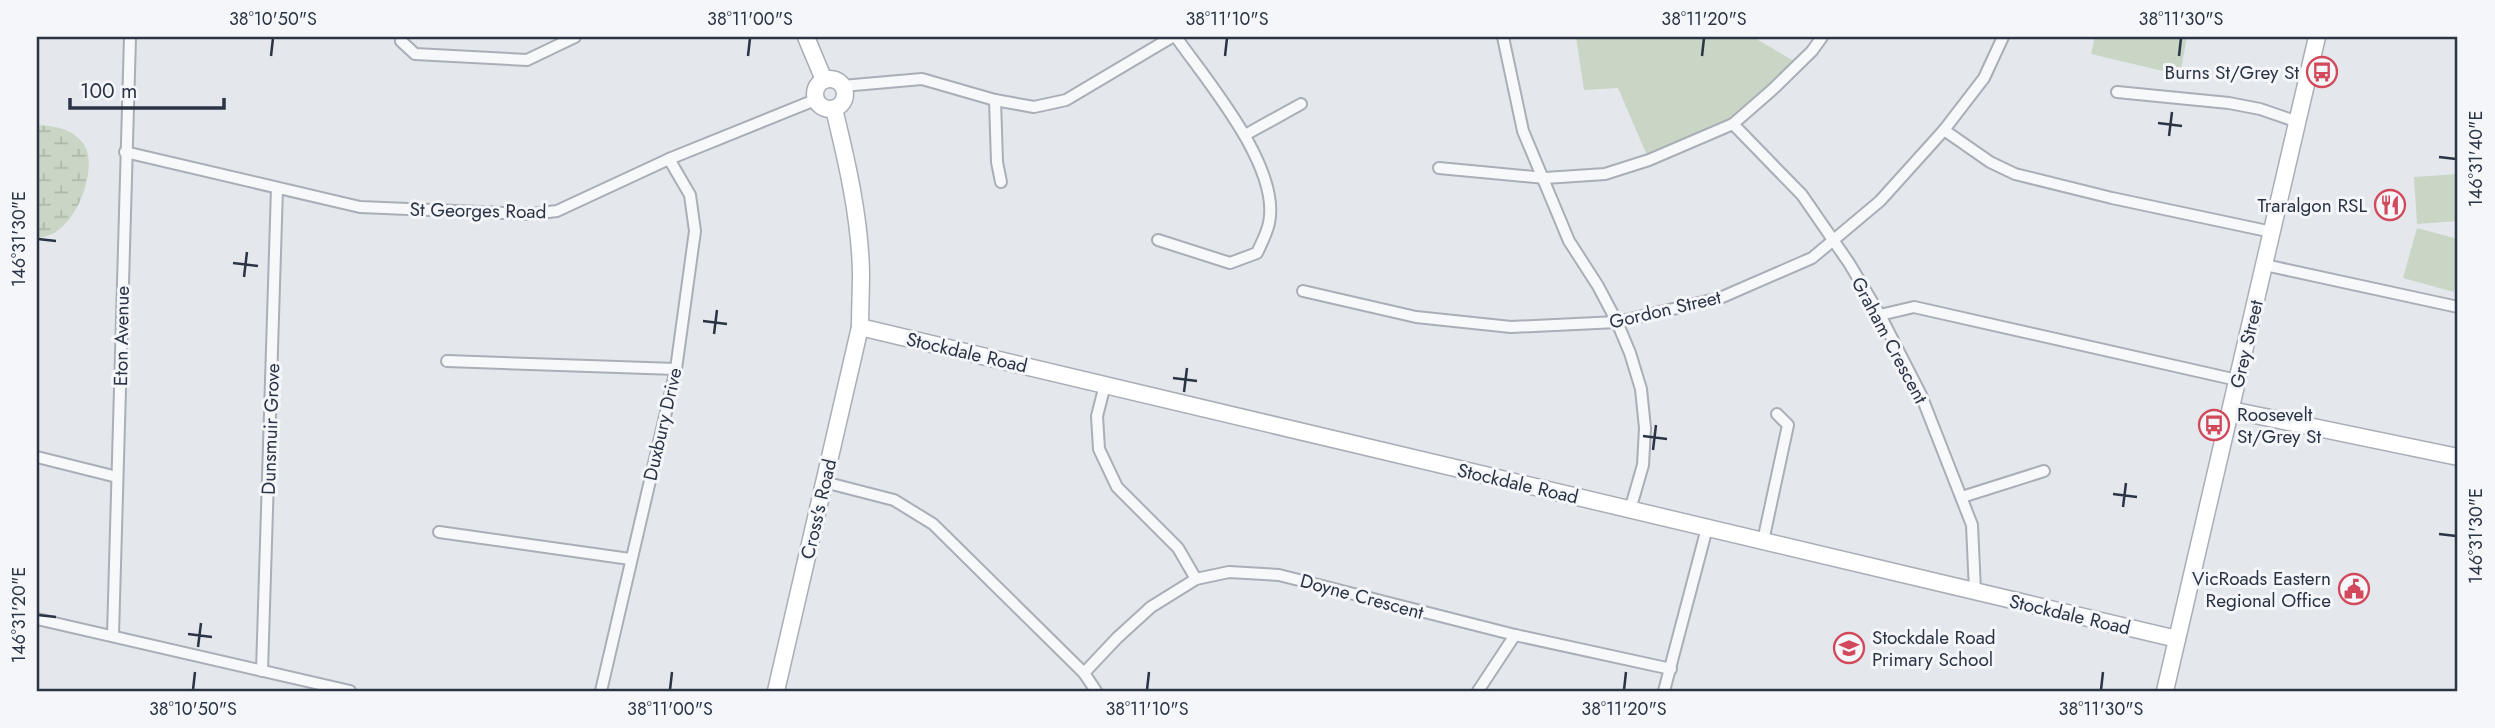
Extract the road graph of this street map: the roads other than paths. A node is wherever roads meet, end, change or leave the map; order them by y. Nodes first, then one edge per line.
1 (130, 37) edge
2 (402, 37) edge
3 (575, 37) edge
4 (806, 37) edge
5 (1174, 37) edge
6 (1503, 37) edge
7 (1822, 37) edge
8 (2003, 37) edge
9 (2317, 37) edge
10 (824, 80) junction
11 (842, 86) junction
12 (2117, 92) dead end
13 (815, 100) junction
14 (995, 100) junction
15 (1301, 104) dead end
16 (834, 109) junction
17 (2298, 122) junction
18 (1734, 124) junction
19 (1944, 130) junction
20 (1245, 135) junction
21 (125, 152) junction
22 (669, 159) junction
23 (1439, 168) dead end
24 (1545, 178) junction
25 (1001, 182) dead end
26 (277, 188) junction
27 (2272, 232) junction
28 (1158, 240) dead end
29 (1832, 240) junction
30 (2264, 265) junction
31 (1303, 291) dead end
32 (2458, 307) edge
33 (1880, 315) junction
34 (1617, 323) junction
35 (860, 327) junction
36 (447, 360) dead end
37 (676, 369) junction
38 (2237, 380) junction
39 (1105, 385) junction
40 (2231, 410) junction
41 (1777, 414) dead end
42 (37, 457) edge
43 (2458, 457) edge
44 (2044, 471) dead end
45 (117, 477) junction
46 (824, 482) junction
47 (1962, 497) junction
48 (1630, 510) junction
49 (1707, 528) junction
50 (439, 532) dead end
51 (1763, 541) junction
52 (630, 559) junction
53 (1196, 579) junction
54 (1975, 591) junction
55 (37, 619) edge
56 (113, 635) junction
57 (1515, 635) junction
58 (2177, 639) junction
59 (1671, 669) junction
60 (262, 671) junction
61 (1084, 673) junction
62 (350, 691) edge
63 (601, 691) edge
64 (776, 691) edge
65 (1096, 691) edge
66 (1478, 691) edge
67 (1664, 691) edge
68 (2165, 691) edge

1 - 21 street, Eton Avenue
2 - 3 street
4 - 10 street
5 - 14 street
5 - 20 street
6 - 24 street
7 - 18 street
8 - 19 street, Gordon Street
9 - 17 street, Grey Street
10 - 11 street
10 - 13 street
11 - 14 street
11 - 16 street
12 - 17 street
13 - 16 street
13 - 22 street, St Georges Road
14 - 25 street
15 - 20 street
16 - 35 street, Cross's Road
17 - 27 street, Grey Street
18 - 24 street
18 - 29 street, Graham Crescent
19 - 27 street
19 - 29 street, Gordon Street
20 - 28 street
21 - 26 street, St Georges Road
21 - 45 street, Eton Avenue
22 - 26 street, St Georges Road
22 - 37 street, Duxbury Drive
23 - 24 street
24 - 34 street
26 - 60 street, Dunsmuir Grove
27 - 30 street, Grey Street
29 - 33 street, Graham Crescent
29 - 34 street, Gordon Street
30 - 32 street
30 - 38 street, Grey Street
31 - 34 street, Gordon Street
33 - 38 street
33 - 47 street, Graham Crescent
34 - 48 street
35 - 39 street, Stockdale Road
35 - 46 street, Cross's Road
36 - 37 street
37 - 52 street, Duxbury Drive
38 - 40 street, Grey Street
39 - 48 street, Stockdale Road
39 - 53 street
40 - 43 street
40 - 58 street, Grey Street
41 - 51 street
42 - 45 street
44 - 47 street
45 - 56 street, Eton Avenue
46 - 61 street
46 - 64 street, Cross's Road
47 - 54 street, Graham Crescent
48 - 49 street, Stockdale Road
49 - 51 street, Stockdale Road
49 - 59 street
50 - 52 street
51 - 54 street, Stockdale Road
52 - 63 street, Duxbury Drive
53 - 57 street, Doyne Crescent
53 - 61 street, Doyne Crescent
54 - 58 street, Stockdale Road
55 - 56 street
56 - 60 street
57 - 59 street, Doyne Crescent
57 - 66 street
58 - 68 street, Grey Street
59 - 67 street
60 - 62 street
61 - 65 street

